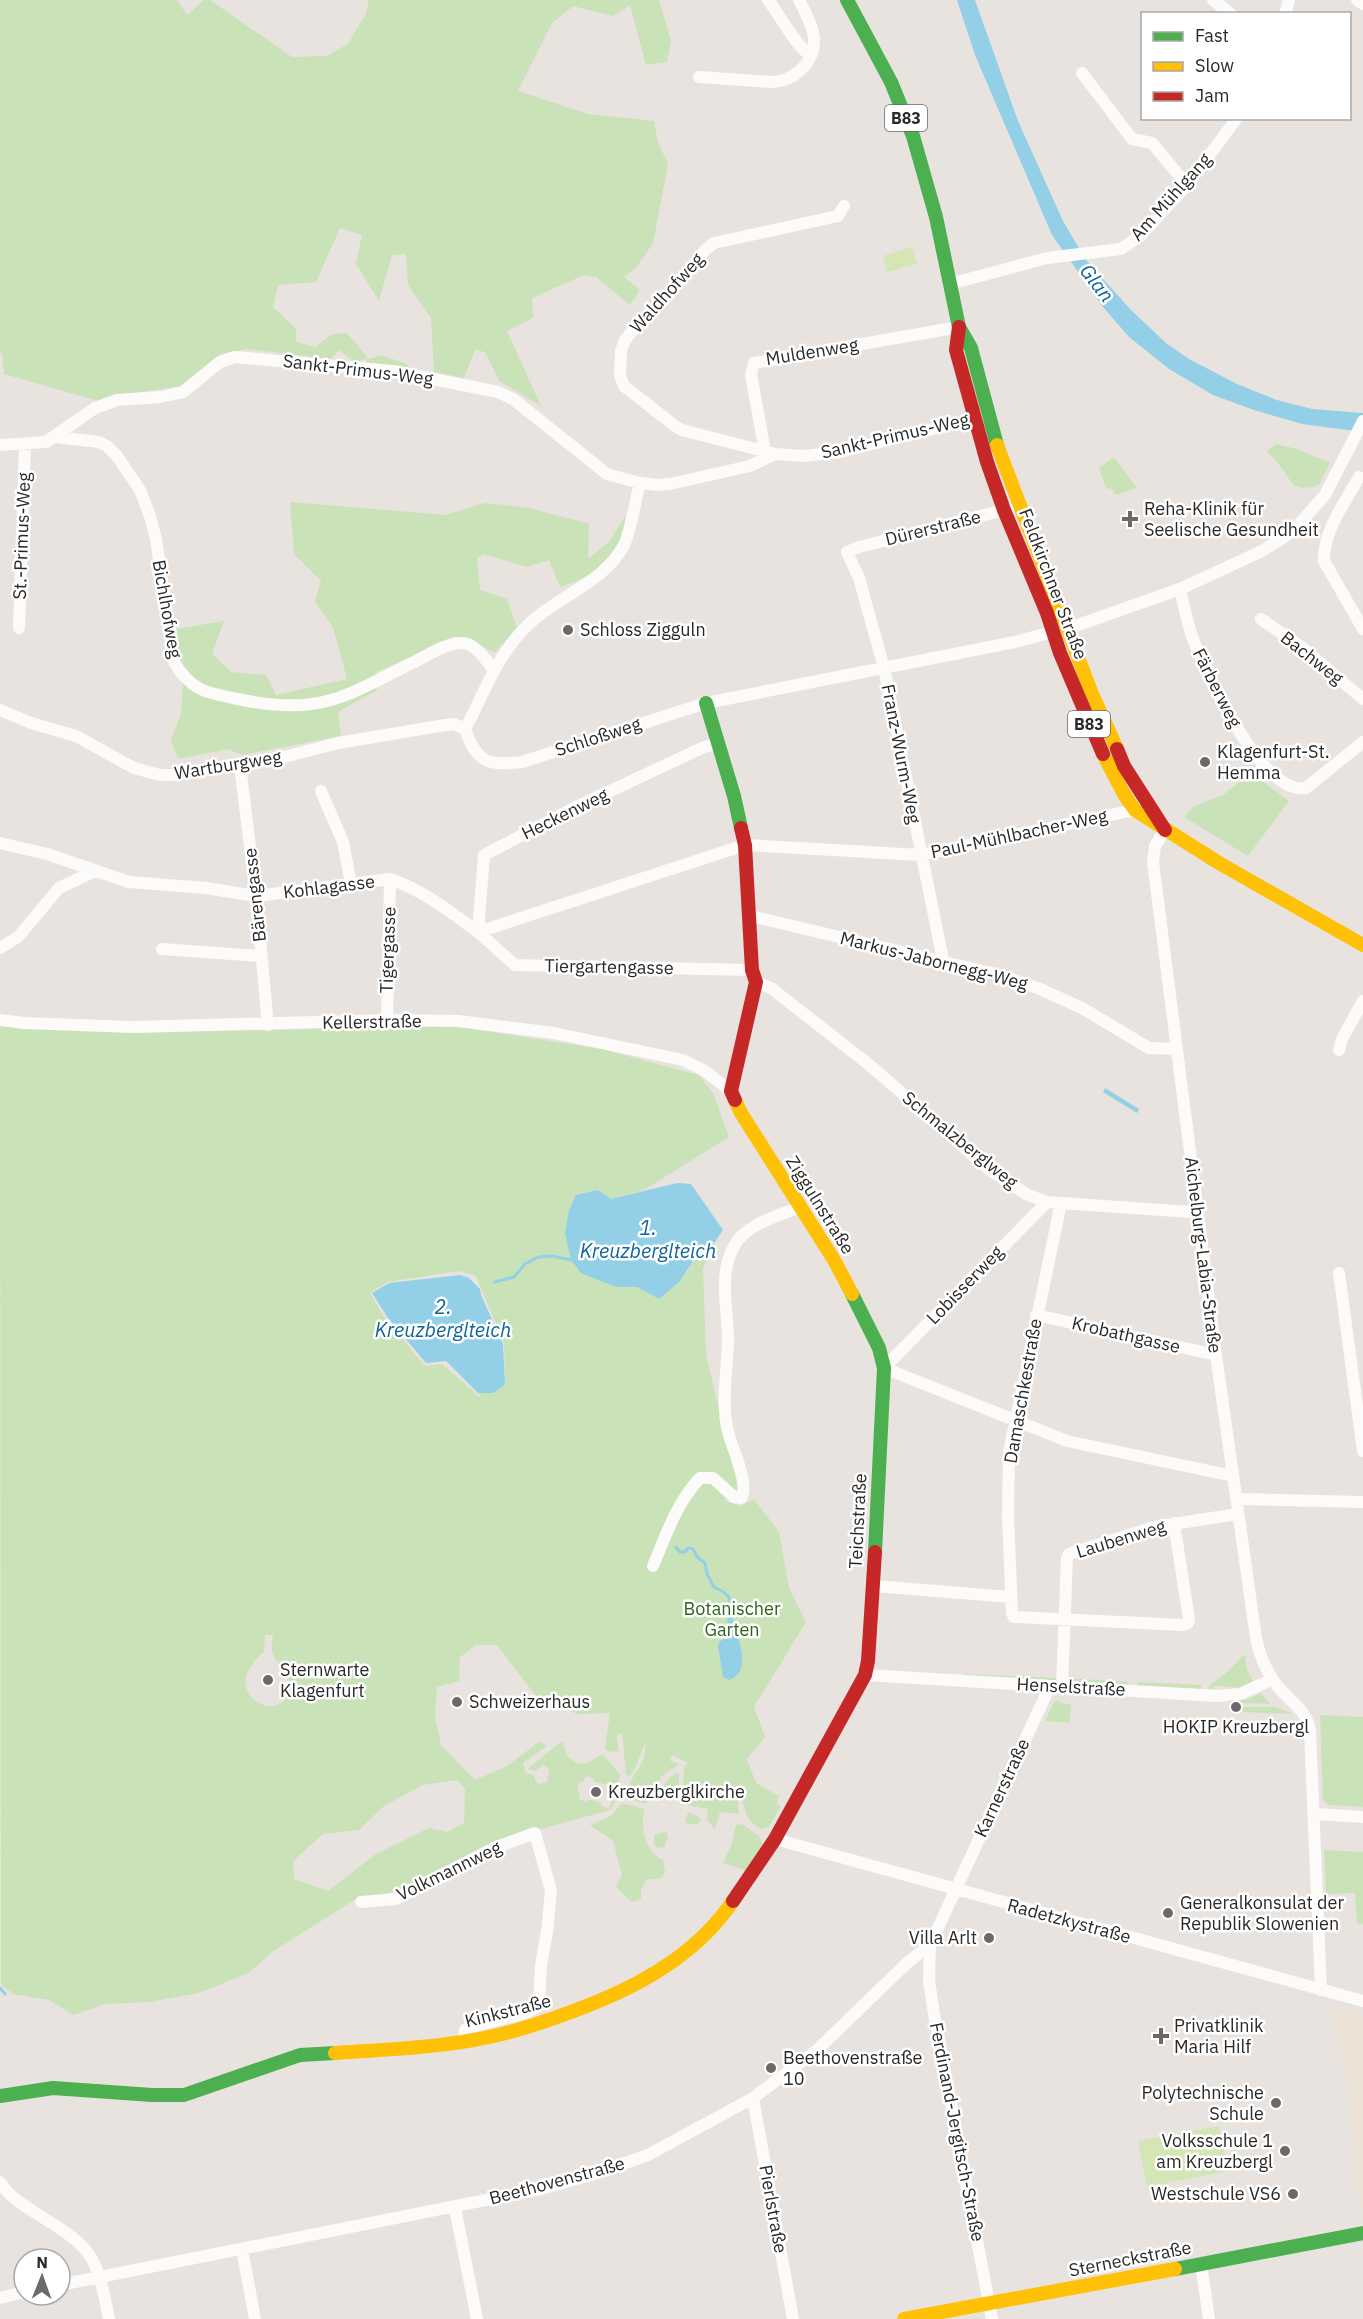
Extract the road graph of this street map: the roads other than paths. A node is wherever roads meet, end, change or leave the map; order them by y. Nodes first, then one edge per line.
1 (768, 0) edge
2 (799, 0) edge
3 (847, 0) edge
4 (1213, 0) edge
5 (1357, 0) edge
6 (1363, 4) edge
7 (1228, 12) edge
8 (810, 55) junction
9 (1082, 73) dead end
10 (699, 77) dead end
11 (1236, 120) edge
12 (1186, 185) junction
13 (844, 206) dead end
14 (950, 284) junction
15 (959, 327) junction
16 (988, 415) junction
17 (973, 419) junction
18 (1363, 421) edge
19 (54, 436) junction
20 (25, 445) junction
21 (0, 446) edge
22 (770, 453) junction
23 (1359, 477) dead end
24 (640, 483) junction
25 (1020, 505) junction
26 (1004, 510) junction
27 (847, 552) joint
28 (1179, 589) junction
29 (1261, 619) dead end
30 (19, 628) dead end
31 (1363, 629) edge
32 (1060, 630) junction
33 (884, 668) junction
34 (493, 669) junction
35 (1363, 699) edge
36 (706, 703) junction
37 (0, 710) edge
38 (465, 729) junction
39 (1363, 742) edge
40 (717, 744) junction
41 (240, 765) junction
42 (321, 791) dead end
43 (1150, 809) junction
44 (1135, 810) junction
45 (1165, 830) junction
46 (0, 843) edge
47 (745, 845) junction
48 (921, 855) junction
49 (95, 871) junction
50 (390, 879) junction
51 (351, 884) junction
52 (256, 896) junction
53 (750, 916) junction
54 (478, 932) junction
55 (1363, 945) edge
56 (0, 948) edge
57 (162, 949) dead end
58 (261, 956) junction
59 (943, 960) junction
60 (754, 976) junction
61 (1363, 1001) edge
62 (0, 1020) edge
63 (387, 1020) junction
64 (268, 1025) junction
65 (1176, 1049) junction
66 (1339, 1050) dead end
67 (731, 1092) junction
68 (1047, 1202) junction
69 (1061, 1203) junction
70 (800, 1207) junction
71 (1197, 1210) junction
72 (1339, 1273) dead end
73 (1036, 1315) junction
74 (1216, 1355) junction
75 (884, 1368) junction
76 (1015, 1421) junction
77 (1363, 1451) edge
78 (1233, 1476) junction
79 (1236, 1499) junction
80 (1363, 1502) edge
81 (1238, 1514) junction
82 (1174, 1523) junction
83 (653, 1566) dead end
84 (873, 1586) junction
85 (1011, 1596) junction
86 (1065, 1621) junction
87 (865, 1675) junction
88 (1273, 1679) junction
89 (1056, 1686) junction
90 (1315, 1814) junction
91 (1363, 1817) edge
92 (775, 1839) junction
93 (954, 1890) junction
94 (361, 1902) dead end
95 (930, 1945) junction
96 (1321, 1990) junction
97 (1363, 2001) edge
98 (463, 2041) junction
99 (0, 2096) edge
100 (753, 2098) junction
101 (0, 2182) edge
102 (455, 2208) junction
103 (1363, 2233) edge
104 (242, 2249) junction
105 (1201, 2264) junction
106 (101, 2276) junction
107 (72, 2282) edge
108 (989, 2304) junction
109 (109, 2319) edge
110 (255, 2319) edge
111 (477, 2319) edge
112 (793, 2319) edge
113 (904, 2319) edge
114 (992, 2319) edge
115 (1209, 2319) edge

1 - 8 street
2 - 8 street
3 - 14 street, Feldkirchner Straße / B83
4 - 7 street
5 - 6 street
8 - 10 street
9 - 12 street
11 - 12 street, Am Mühlgang
12 - 14 street, Am Mühlgang
13 - 22 street, Waldhofweg
14 - 15 street, Feldkirchner Straße / B83
15 - 16 street, Feldkirchner Straße / B83
15 - 17 street, Feldkirchner Straße / B83
15 - 22 street, Muldenweg
16 - 17 street, Sankt-Primus-Weg
16 - 25 street, Feldkirchner Straße / B83
17 - 22 street, Sankt-Primus-Weg
17 - 26 street, Feldkirchner Straße / B83
18 - 28 street, Schloßweg
19 - 20 street, Sankt-Primus-Weg
19 - 24 street, Sankt-Primus-Weg
19 - 34 street, Bichlhofweg
20 - 21 street, Sankt-Primus-Weg
20 - 30 street, St.-Primus-Weg
22 - 24 street, Sankt-Primus-Weg
23 - 31 street
24 - 34 street
25 - 26 street, Dürerstraße
25 - 32 street, Feldkirchner Straße / B83
26 - 27 street, Dürerstraße
26 - 32 street, Feldkirchner Straße / B83
27 - 33 street, Franz-Wurm-Weg
28 - 32 street, Schloßweg
28 - 39 street, Färberweg
29 - 35 street, Bachweg
32 - 33 street, Schloßweg
32 - 43 street, Feldkirchner Straße / B83
32 - 44 street, Feldkirchner Straße / B83
33 - 36 street, Schloßweg
33 - 48 street, Franz-Wurm-Weg
34 - 38 street
36 - 38 street, Schloßweg
36 - 40 street
37 - 41 street, Wartburgweg
38 - 41 street, Wartburgweg
40 - 47 street
40 - 54 street, Heckenweg
41 - 52 street, Bärengasse
42 - 51 street
43 - 44 street, Paul-Mühlbacher-Weg
43 - 45 street, Feldkirchner Straße / B83
44 - 45 street, Feldkirchner Straße / B83
44 - 48 street, Paul-Mühlbacher-Weg
45 - 55 street, Feldkirchner Straße
45 - 65 street, Aichelburg-Labia-Straße
46 - 49 street, Kohlagasse
47 - 48 street, Paul-Mühlbacher-Weg
47 - 53 street
47 - 54 street
48 - 59 street, Franz-Wurm-Weg
49 - 52 street, Kohlagasse
49 - 56 street
50 - 51 street, Kohlagasse
50 - 54 street, Kohlagasse
50 - 63 street, Tigergasse
51 - 52 street, Kohlagasse
52 - 58 street, Bärengasse
53 - 59 street, Markus-Jabornegg-Weg
53 - 60 street
54 - 60 street, Tiergartengasse
57 - 58 street
58 - 64 street, Bärengasse
59 - 65 street, Markus-Jabornegg-Weg
60 - 67 street
60 - 68 street, Schmalzberglweg
61 - 66 street
62 - 64 street, Kellerstraße
63 - 64 street, Kellerstraße
63 - 67 street, Kellerstraße
65 - 71 street, Aichelburg-Labia-Straße
67 - 70 street, Ziggulnstraße
68 - 69 street, Schmalzberglweg
68 - 75 street, Lobisserweg
69 - 71 street, Schmalzberglweg
69 - 73 street, Damaschkestraße
70 - 75 street, Ziggulnstraße
70 - 83 street
71 - 74 street, Aichelburg-Labia-Straße
72 - 77 street
73 - 74 street, Krobathgasse
73 - 76 street, Damaschkestraße
74 - 78 street, Aichelburg-Labia-Straße
75 - 76 street
75 - 84 street, Teichstraße
76 - 78 street
76 - 85 street, Damaschkestraße
78 - 79 street, Aichelburg-Labia-Straße
79 - 80 street
79 - 81 street, Aichelburg-Labia-Straße
81 - 82 street, Laubenweg
81 - 88 street, Aichelburg-Labia-Straße
82 - 86 street, Laubenweg
82 - 86 street
84 - 85 street
84 - 87 street, Teichstraße
85 - 86 street, Damaschkestraße
86 - 89 street, Laubenweg
87 - 89 street, Henselstraße
87 - 92 street, Kinkstraße
88 - 89 street, Henselstraße
88 - 90 street, Aichelburg-Labia-Straße
89 - 93 street, Karnerstraße
90 - 91 street
90 - 96 street, Aichelburg-Labia-Straße
92 - 93 street, Radetzkystraße
92 - 98 street, Kinkstraße
93 - 95 street, Beethovenstraße
93 - 96 street, Radetzkystraße
94 - 98 street, Volkmannweg
95 - 100 street, Beethovenstraße
95 - 108 street, Ferdinand-Jergitsch-Straße
96 - 97 street, Radetzkystraße
98 - 99 street, Kinkstraße
100 - 102 street, Beethovenstraße
100 - 112 street, Pierlstraße
101 - 106 street
102 - 104 street, Beethovenstraße
102 - 111 street
103 - 105 street, Sterneckstraße
104 - 106 street, Beethovenstraße
104 - 110 street
105 - 108 street, Sterneckstraße
105 - 115 street
106 - 107 street, Beethovenstraße
106 - 109 street
108 - 113 street, Sterneckstraße
108 - 114 street, Ferdinand-Jergitsch-Straße

